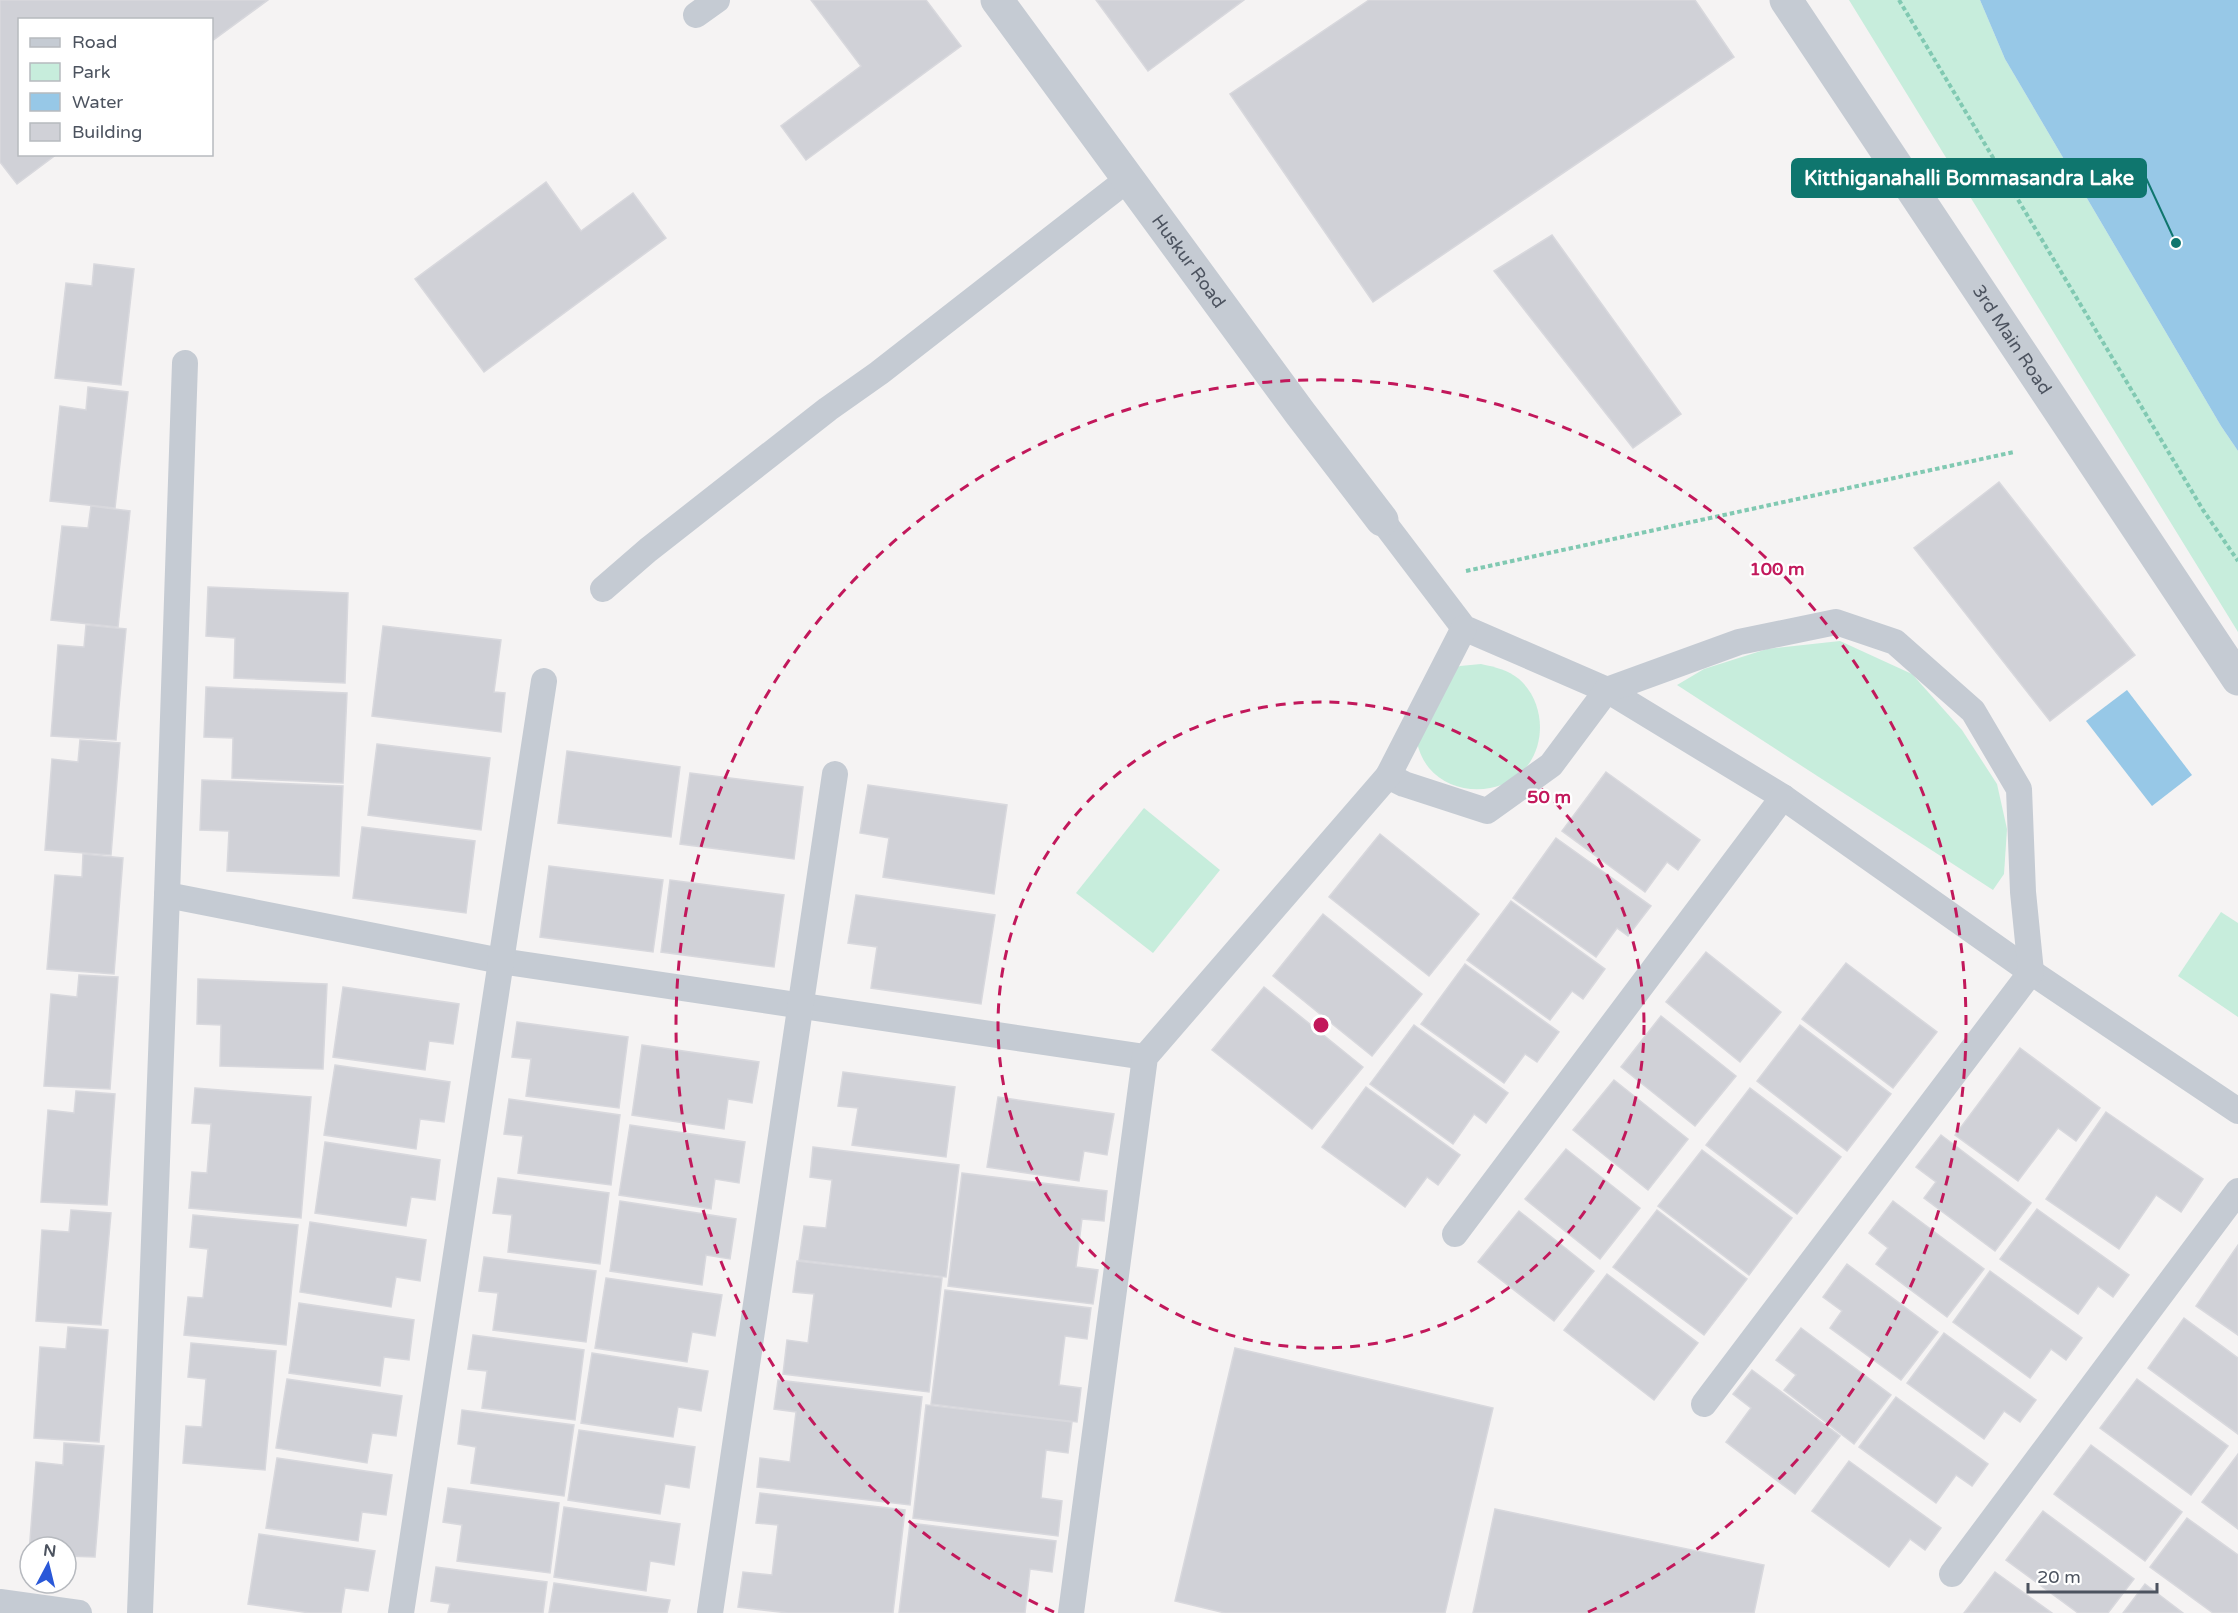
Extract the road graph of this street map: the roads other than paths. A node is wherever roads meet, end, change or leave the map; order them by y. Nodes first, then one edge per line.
1 (717, 0) edge
2 (997, 0) edge
3 (1786, 0) edge
4 (696, 15) dead end
5 (1128, 179) junction
6 (185, 363) dead end
7 (1382, 520) joint
8 (603, 590) dead end
9 (1464, 628) junction
10 (2238, 679) edge
11 (544, 681) dead end
12 (1607, 690) junction
13 (835, 774) dead end
14 (1388, 776) junction
15 (1782, 797) junction
16 (167, 895) junction
17 (501, 961) junction
18 (2031, 972) junction
19 (802, 1007) junction
20 (1145, 1057) junction
21 (2238, 1111) edge
22 (2238, 1191) edge
23 (1455, 1234) dead end
24 (1704, 1404) dead end
25 (1952, 1574) dead end
26 (0, 1602) edge
27 (79, 1613) edge
28 (140, 1613) edge
29 (401, 1613) edge
30 (710, 1613) edge
31 (1071, 1613) edge

1 - 4 lane
2 - 5 street, Huskur Road
3 - 10 street, 3rd Main Road
5 - 7 street, Huskur Road
5 - 8 lane
6 - 16 lane
7 - 9 lane
9 - 12 lane
9 - 14 lane
11 - 17 lane
12 - 14 lane
12 - 15 lane
12 - 18 lane
13 - 19 lane
14 - 20 lane
15 - 18 lane
15 - 23 lane
16 - 17 lane
16 - 28 lane
17 - 19 lane
17 - 29 lane
18 - 21 lane
18 - 24 lane
19 - 20 lane
19 - 30 lane
20 - 31 lane
22 - 25 lane
26 - 27 lane

